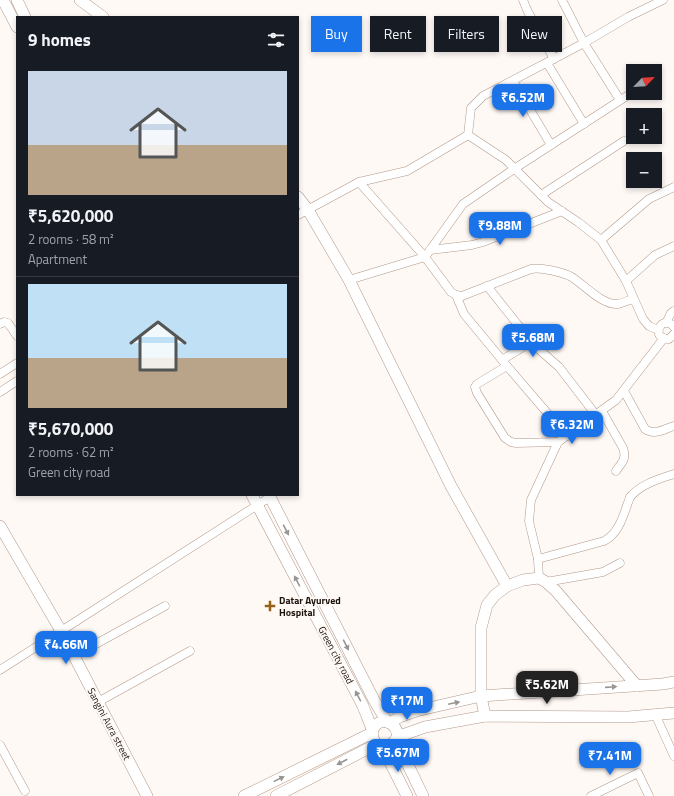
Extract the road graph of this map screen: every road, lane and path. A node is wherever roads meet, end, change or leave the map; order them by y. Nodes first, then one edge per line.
1 (4, 0) edge
2 (16, 0) edge
3 (80, 0) edge
4 (523, 0) edge
5 (562, 0) edge
6 (663, 0) edge
7 (24, 16) edge
8 (102, 16) edge
9 (16, 25) edge
10 (584, 43) junction
11 (550, 61) junction
12 (513, 81) junction
13 (626, 96) edge
14 (620, 100) junction
15 (584, 124) junction
16 (468, 135) junction
17 (624, 141) dead end
18 (551, 145) junction
19 (514, 169) junction
20 (359, 182) junction
21 (674, 188) edge
22 (540, 195) junction
23 (299, 200) edge
24 (562, 211) junction
25 (303, 212) edge
26 (602, 240) junction
27 (674, 246) edge
28 (427, 254) junction
29 (349, 280) junction
30 (626, 281) junction
31 (487, 286) junction
32 (456, 295) junction
33 (633, 299) junction
34 (674, 311) edge
35 (666, 322) junction
36 (0, 324) edge
37 (674, 327) edge
38 (658, 330) junction
39 (16, 334) edge
40 (674, 334) edge
41 (664, 338) junction
42 (531, 342) junction
43 (504, 363) junction
44 (16, 364) edge
45 (0, 374) edge
46 (16, 382) edge
47 (1, 389) edge
48 (624, 391) junction
49 (599, 413) junction
50 (674, 426) edge
51 (567, 436) junction
52 (558, 442) junction
53 (616, 471) dead end
54 (674, 474) edge
55 (252, 496) edge
56 (269, 496) edge
57 (257, 505) junction
58 (0, 526) edge
59 (538, 559) junction
60 (620, 562) dead end
61 (543, 580) junction
62 (507, 586) junction
63 (164, 606) dead end
64 (60, 631) junction
65 (190, 651) dead end
66 (74, 656) junction
67 (0, 670) edge
68 (674, 682) edge
69 (637, 686) junction
70 (481, 696) junction
71 (98, 702) junction
72 (674, 712) edge
73 (655, 714) junction
74 (484, 716) junction
75 (389, 722) junction
76 (372, 732) junction
77 (396, 738) junction
78 (378, 744) junction
79 (0, 745) edge
80 (674, 756) edge
81 (25, 791) dead end
82 (147, 796) edge
83 (244, 796) edge
84 (276, 796) edge
85 (407, 796) edge
86 (423, 796) edge
87 (591, 796) edge
88 (649, 796) edge

1 - 9 street
2 - 7 street
3 - 8 street
4 - 11 street
5 - 10 street
6 - 10 street
10 - 11 street
10 - 14 street
11 - 12 street
11 - 15 street
12 - 16 street
12 - 18 street
13 - 14 street
14 - 15 street
15 - 18 street
16 - 19 street
16 - 20 street
17 - 22 street
18 - 19 street
19 - 22 street
19 - 28 street
20 - 25 street
20 - 28 street
21 - 26 street
22 - 24 street
23 - 25 street
24 - 26 street
24 - 28 street
25 - 29 street
26 - 30 street
27 - 30 street
28 - 29 street
28 - 32 street
29 - 62 street
30 - 33 street
31 - 32 street
31 - 33 street
31 - 42 street
32 - 43 street
33 - 38 street
34 - 35 street
35 - 37 street
35 - 38 street
36 - 39 street
38 - 41 street
40 - 41 street
41 - 48 street
42 - 43 street
42 - 49 street
43 - 51 street
43 - 52 street
44 - 45 street
46 - 47 street
48 - 49 street
48 - 50 street
49 - 51 street
49 - 53 street
51 - 52 street
52 - 59 street
54 - 59 street
55 - 57 street, Green city road
56 - 57 street
56 -> 75 street, Green city road
57 - 64 street
76 -> 57 street, Green city road
58 - 64 street, Sangini Aura street
59 - 61 street
60 - 61 street
61 - 62 street
61 - 69 street
62 - 70 street
63 - 66 street
64 - 66 street, Sangini Aura street
64 - 67 street
65 - 71 street
66 - 71 street, Sangini Aura street
68 - 69 street
70 -> 69 street
70 - 74 street
75 -> 70 street
71 - 82 street, Sangini Aura street
72 - 73 street
73 - 74 street
73 - 80 street
74 - 77 street
75 - 76 street
75 - 77 street
76 - 78 street
83 -> 76 street
77 - 78 street
77 - 86 street
78 -> 84 street
78 - 85 street
79 - 81 street
87 - 88 street

